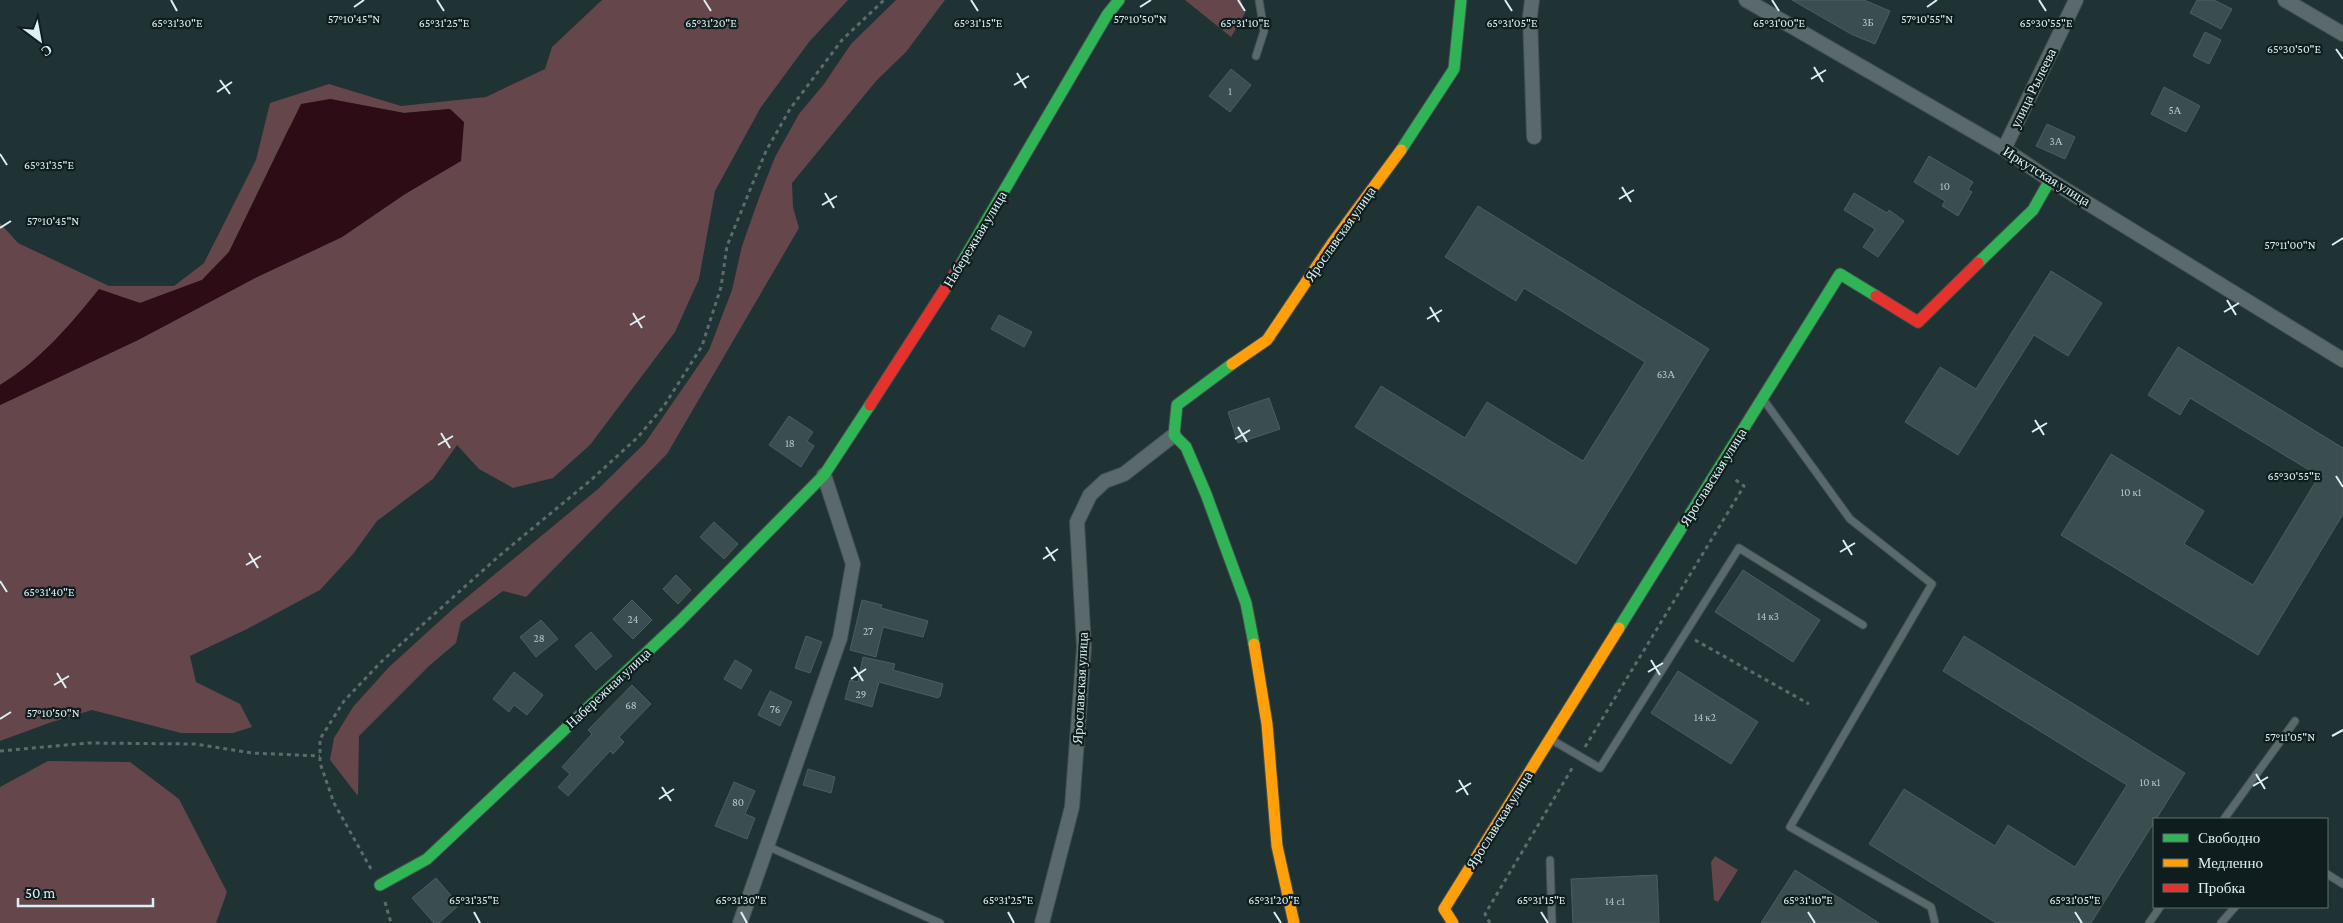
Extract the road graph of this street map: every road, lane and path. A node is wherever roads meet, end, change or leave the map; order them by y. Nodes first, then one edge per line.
1 (884, 0) edge
2 (1119, 0) edge
3 (1259, 0) edge
4 (1462, 0) edge
5 (1532, 0) edge
6 (1746, 0) edge
7 (2076, 0) edge
8 (2285, 0) edge
9 (2343, 34) edge
10 (1256, 56) dead end
11 (1534, 137) dead end
12 (2004, 149) junction
13 (2050, 180) junction
14 (2343, 360) edge
15 (1761, 397) junction
16 (1174, 435) junction
17 (1718, 468) junction
18 (824, 475) junction
19 (1863, 625) dead end
20 (1686, 635) junction
21 (1809, 704) dead end
22 (2295, 721) dead end
23 (1550, 738) junction
24 (0, 751) edge
25 (320, 756) junction
26 (1580, 756) junction
27 (2225, 818) edge
28 (767, 846) junction
29 (1550, 860) dead end
30 (2328, 875) edge
31 (2343, 884) edge
32 (380, 885) junction
33 (2159, 908) edge
34 (2234, 908) edge
35 (391, 923) edge
36 (740, 923) edge
37 (940, 923) edge
38 (1042, 923) edge
39 (1294, 923) edge
40 (1453, 923) edge
41 (1490, 923) edge
42 (1552, 923) edge
43 (1935, 923) edge
44 (2149, 923) edge
45 (2221, 923) edge

1 - 25 path
2 - 18 street, Набережная улица
3 - 10 lane
4 - 16 street, Ярославская улица
5 - 11 street
6 - 12 street, Иркутская улица
7 - 12 street, улица Рылеева
8 - 9 street
12 - 13 street, Иркутская улица
13 - 14 street, Иркутская улица
13 - 15 street, Ярославская улица
15 - 17 street, Ярославская улица
15 - 43 lane
16 - 38 street, Ярославская улица
16 - 39 street
17 - 23 street, Ярославская улица
17 - 26 path
18 - 28 street
18 - 32 street, Набережная улица
19 - 20 lane
20 - 21 path
20 - 26 lane
22 - 27 lane
23 - 26 lane
23 - 40 street, Ярославская улица
24 - 25 path
25 - 32 path
26 - 41 path
28 - 36 street
28 - 37 lane
29 - 42 lane
30 - 31 lane
32 - 35 path
33 - 44 lane
34 - 45 lane

